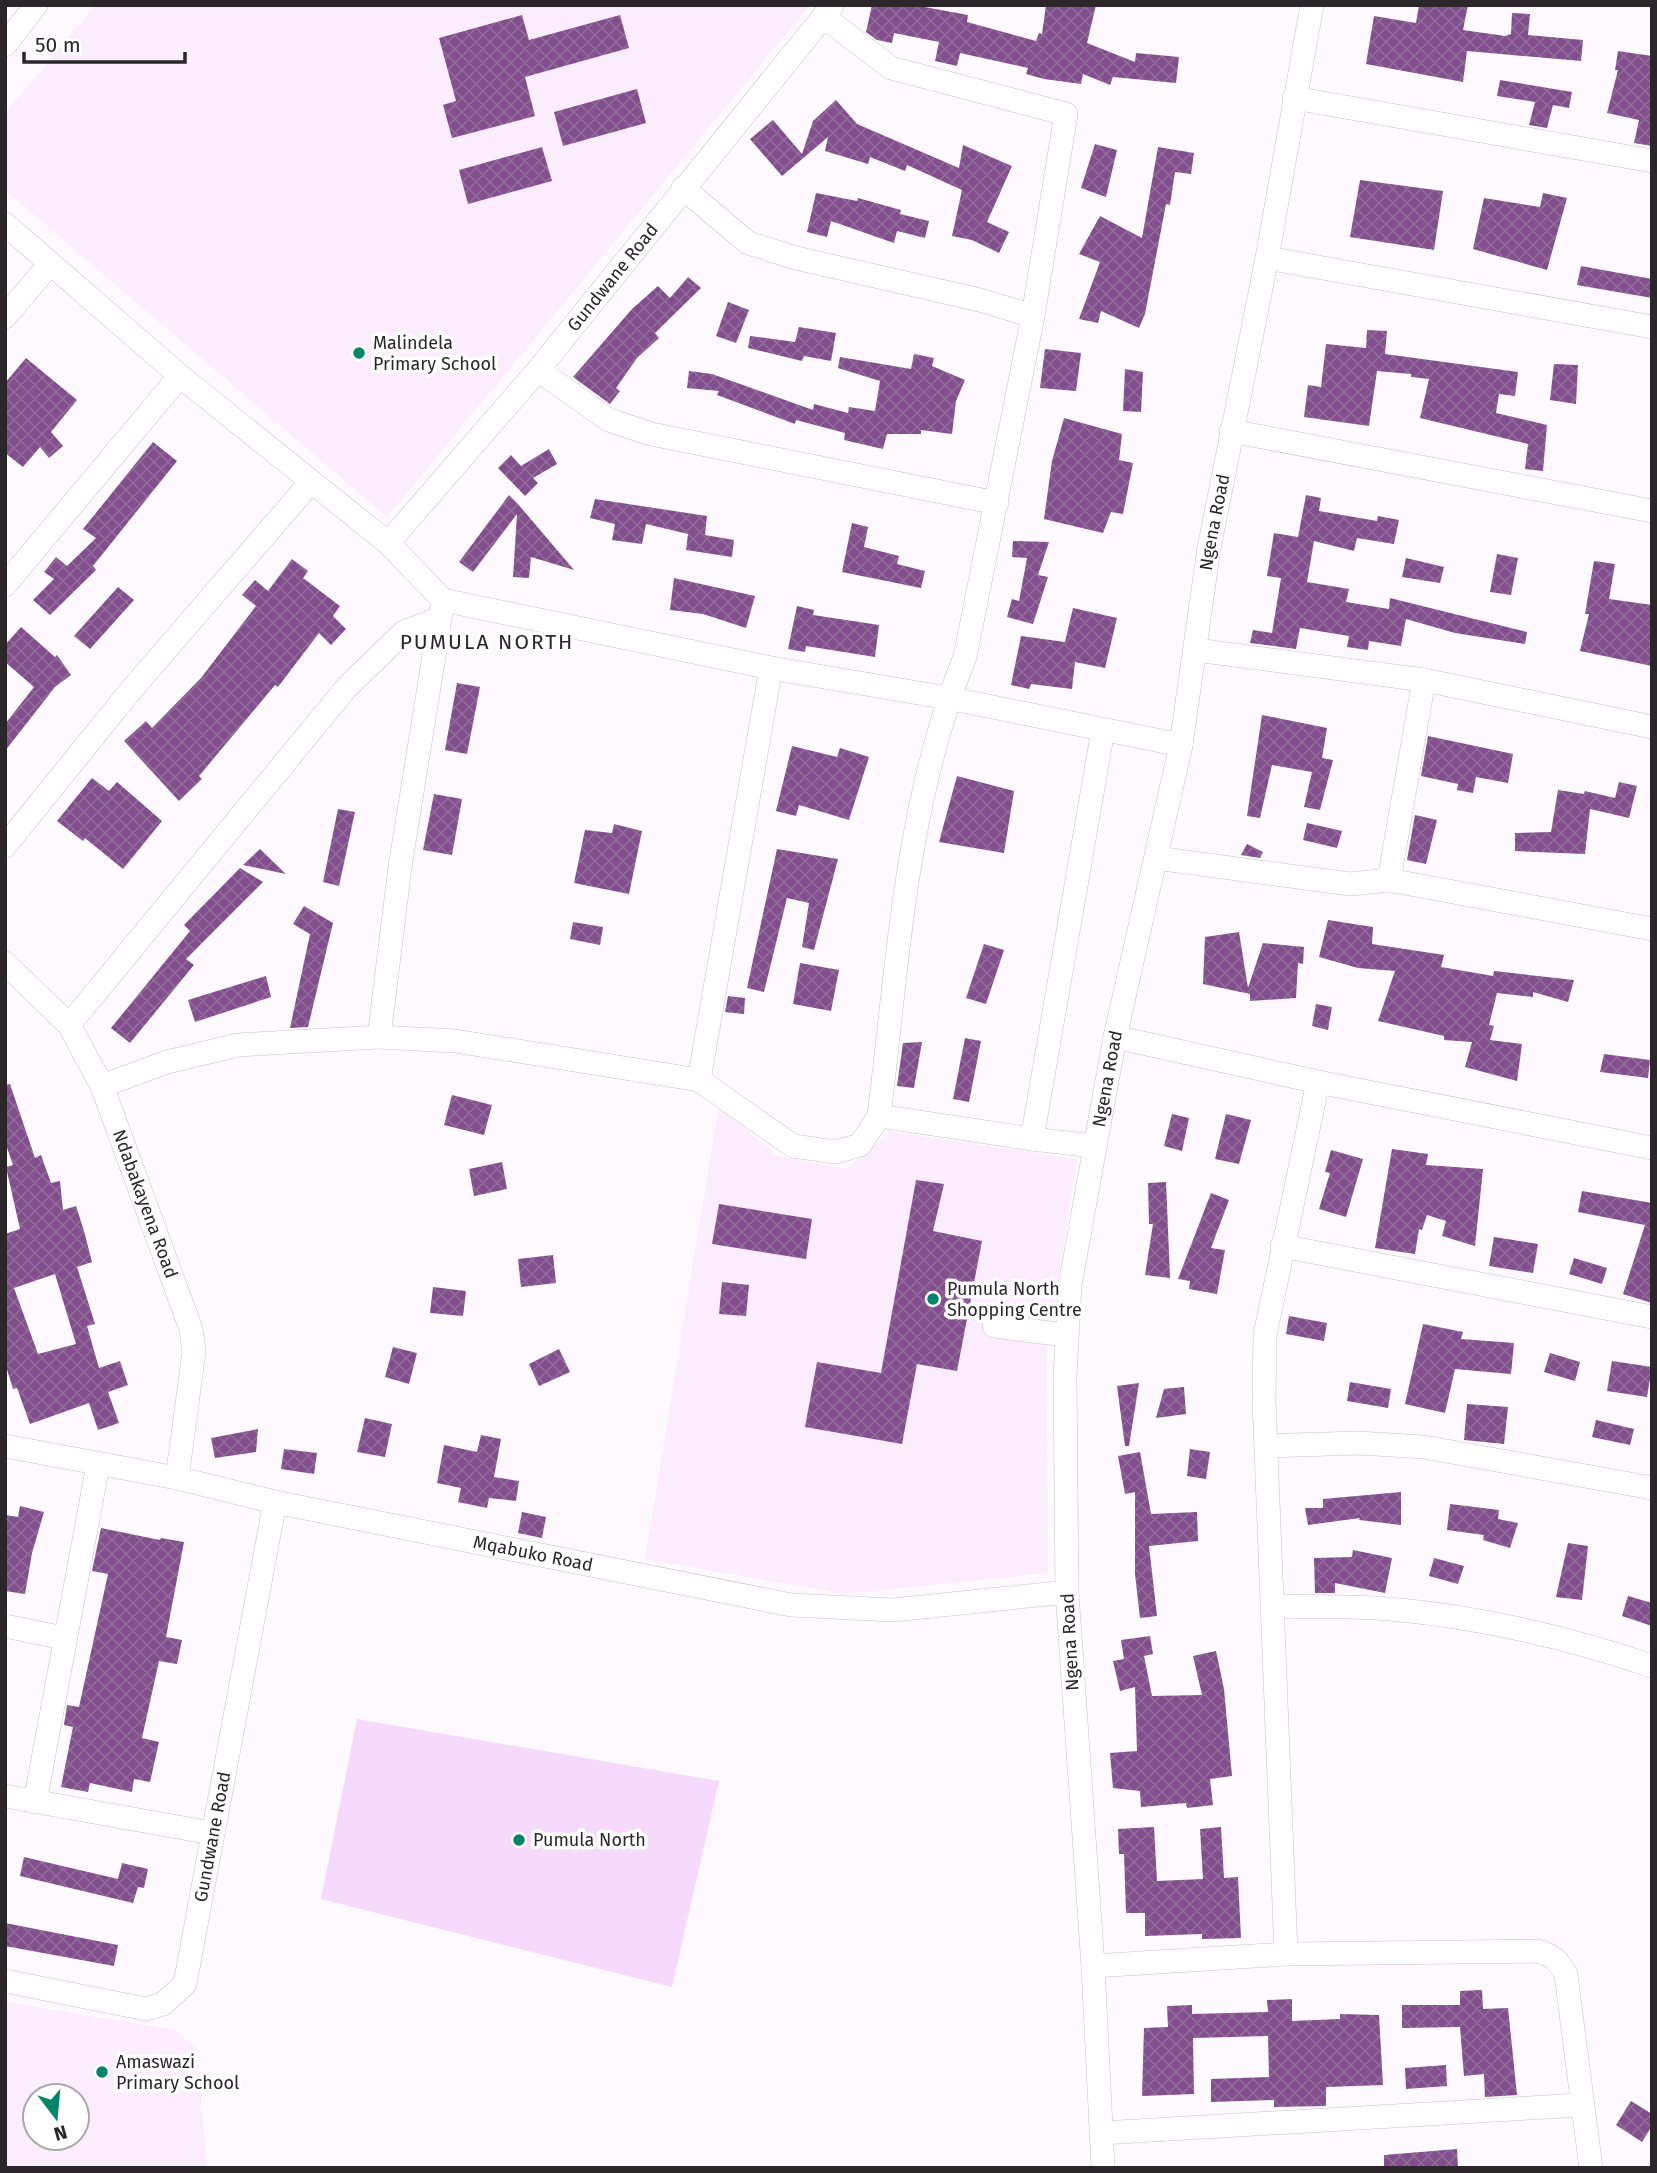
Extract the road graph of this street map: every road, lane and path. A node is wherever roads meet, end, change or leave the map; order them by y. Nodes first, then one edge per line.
1 (36, 5) edge
2 (1312, 5) edge
3 (828, 11) edge
4 (5, 45) edge
5 (1294, 98) junction
6 (1652, 161) edge
7 (683, 188) junction
8 (5, 224) edge
9 (1267, 258) junction
10 (50, 264) junction
11 (1033, 316) junction
12 (5, 317) edge
13 (1652, 327) edge
14 (538, 370) junction
15 (180, 376) junction
16 (1231, 431) junction
17 (311, 482) junction
18 (997, 503) junction
19 (1652, 511) edge
20 (388, 543) junction
21 (5, 585) edge
22 (440, 609) junction
23 (1196, 650) junction
24 (771, 668) junction
25 (1424, 680) junction
26 (948, 698) junction
27 (1652, 727) edge
28 (1103, 730) junction
29 (1181, 745) junction
30 (5, 846) edge
31 (1156, 858) junction
32 (1390, 880) junction
33 (1652, 929) edge
34 (5, 963) edge
35 (69, 1025) junction
36 (379, 1037) junction
37 (1115, 1037) junction
38 (699, 1080) junction
39 (1318, 1082) junction
40 (102, 1086) junction
41 (879, 1116) junction
42 (1032, 1139) junction
43 (1094, 1146) junction
44 (1652, 1148) edge
45 (1282, 1246) junction
46 (1652, 1317) edge
47 (994, 1326) dead end
48 (1065, 1335) junction
49 (5, 1446) edge
50 (1266, 1446) junction
51 (98, 1465) junction
52 (177, 1478) junction
53 (1652, 1488) edge
54 (275, 1502) junction
55 (1067, 1592) junction
56 (1272, 1606) junction
57 (5, 1626) edge
58 (64, 1638) junction
59 (1652, 1666) edge
60 (5, 1796) edge
61 (36, 1802) junction
62 (211, 1833) junction
63 (1286, 1954) junction
64 (1093, 1966) junction
65 (5, 1981) edge
66 (1581, 2105) junction
67 (1102, 2133) junction
68 (1103, 2168) edge
69 (1591, 2168) edge

1 - 4 street
2 - 5 street, Ngena Road
3 - 7 street, Gundwane Road
3 - 11 street
5 - 6 street
5 - 9 street, Ngena Road
7 - 11 street
7 - 14 street, Gundwane Road
8 - 10 street
9 - 13 street
9 - 16 street, Ngena Road
10 - 12 street
10 - 15 street
11 - 18 street
14 - 18 street
14 - 20 street, Gundwane Road
15 - 17 street
15 - 21 street
16 - 19 street
16 - 23 street, Ngena Road
17 - 20 street
17 - 30 street
18 - 26 street
20 - 22 street
22 - 24 street
22 - 35 street
22 - 36 street
23 - 25 street
23 - 29 street, Ngena Road
24 - 26 street
24 - 38 street
25 - 27 street
25 - 32 street
26 - 28 street
26 - 41 street
28 - 29 street
28 - 42 street
29 - 31 street, Ngena Road
31 - 32 street
31 - 37 street, Ngena Road
32 - 33 street
34 - 35 street, Ndabakayena Road
35 - 40 street, Ndabakayena Road
36 - 38 street
36 - 40 street
37 - 39 street
37 - 43 street, Ngena Road
38 - 41 street
39 - 44 street
39 - 45 street
40 - 52 street, Ndabakayena Road
41 - 42 street
42 - 43 street
43 - 48 street, Ngena Road
45 - 46 street
45 - 50 street
47 - 48 street
48 - 55 street, Ngena Road
49 - 51 street, Mqabuko Road
50 - 53 street
50 - 56 street
51 - 52 street, Mqabuko Road
51 - 58 street
52 - 54 street, Mqabuko Road
54 - 55 street, Mqabuko Road
54 - 62 street, Gundwane Road
55 - 64 street, Ngena Road
56 - 59 street
56 - 63 street
57 - 58 street
58 - 61 street
60 - 61 street
61 - 62 street
62 - 65 street, Gundwane Road
63 - 64 street
63 - 66 street
64 - 67 street, Ngena Road
66 - 67 street
66 - 69 street
67 - 68 street, Ngena Road

